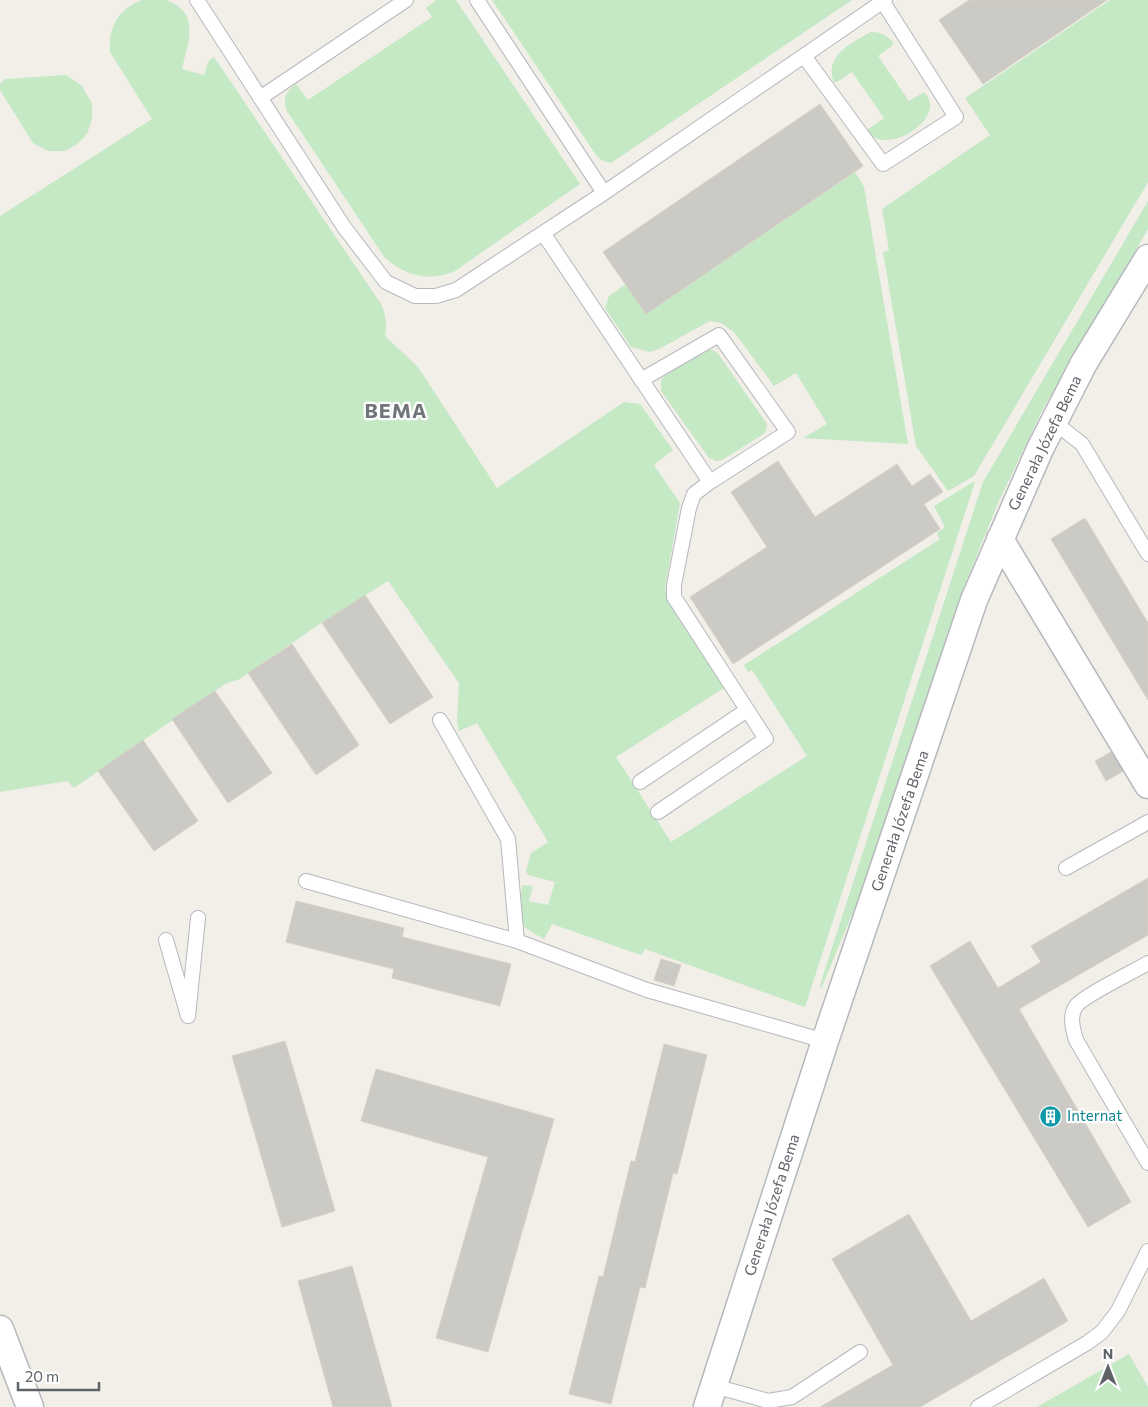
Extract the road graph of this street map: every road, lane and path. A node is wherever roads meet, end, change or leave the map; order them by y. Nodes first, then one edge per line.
1 (197, 0) edge
2 (406, 0) edge
3 (476, 0) edge
4 (884, 1) edge
5 (804, 56) junction
6 (260, 98) junction
7 (604, 193) junction
8 (543, 233) junction
9 (1148, 258) edge
10 (642, 380) junction
11 (1054, 422) junction
12 (710, 482) junction
13 (1000, 539) junction
14 (1148, 554) edge
15 (747, 710) junction
16 (440, 720) dead end
17 (640, 782) dead end
18 (1148, 785) edge
19 (658, 812) dead end
20 (1148, 822) edge
21 (1066, 868) dead end
22 (306, 881) dead end
23 (198, 918) dead end
24 (166, 940) dead end
25 (517, 941) junction
26 (1148, 963) edge
27 (825, 1041) junction
28 (1148, 1163) edge
29 (1148, 1251) edge
30 (0, 1329) edge
31 (860, 1352) dead end
32 (711, 1396) edge
33 (30, 1407) edge
34 (978, 1407) edge

1 - 6 lane
2 - 6 lane
3 - 7 lane
4 - 5 lane
4 - 5 lane
5 - 7 lane
6 - 8 lane
7 - 8 lane
8 - 10 lane
9 - 11 street, Generała Józefa Bema
10 - 12 lane
10 - 12 lane
11 - 13 street, Generała Józefa Bema
11 - 14 lane
12 - 15 lane
13 - 18 street
13 - 27 street, Generała Józefa Bema
15 - 17 lane
15 - 19 lane
16 - 25 lane
20 - 21 lane
22 - 25 lane
23 - 24 lane
25 - 27 lane
26 - 28 lane
27 - 32 street, Generała Józefa Bema
29 - 34 lane
30 - 33 street
31 - 32 lane

